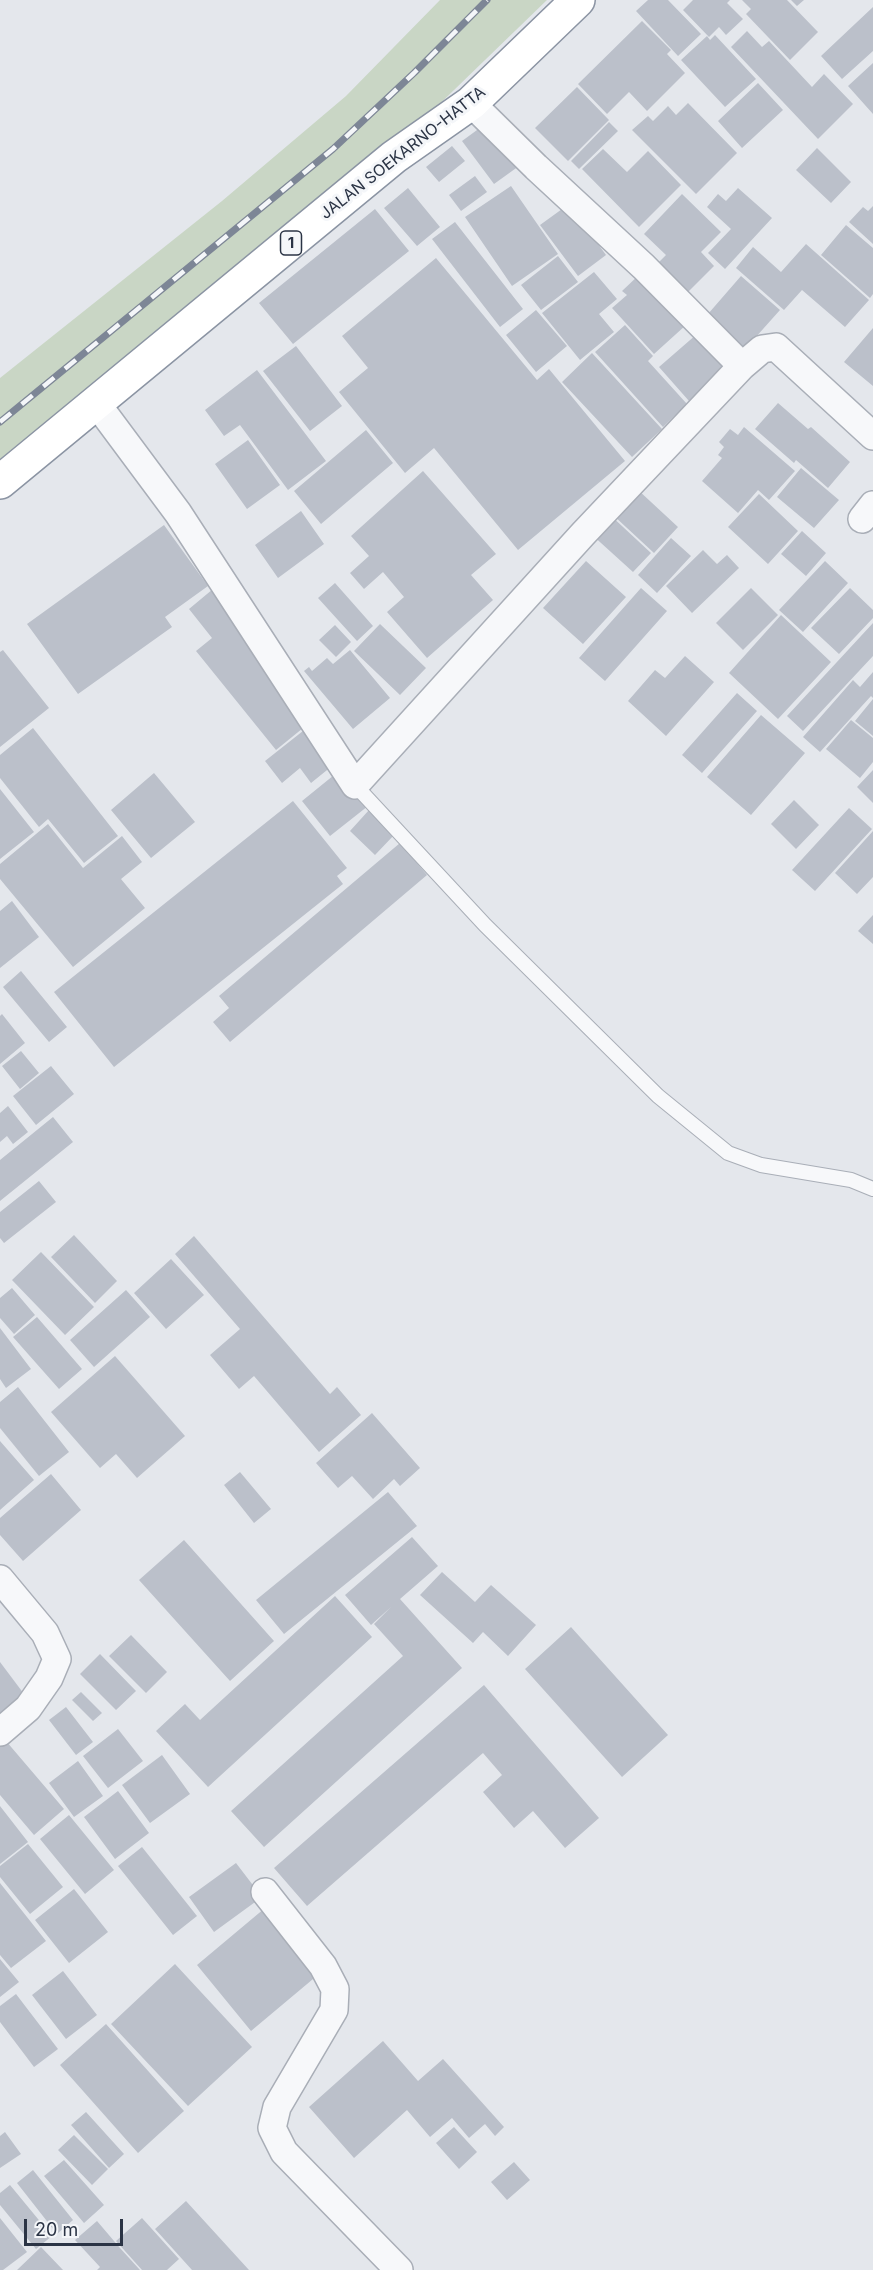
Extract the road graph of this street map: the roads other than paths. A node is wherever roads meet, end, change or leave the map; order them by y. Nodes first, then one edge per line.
1 (578, 0) edge
2 (471, 103) junction
3 (742, 366) junction
4 (97, 404) junction
5 (873, 436) edge
6 (0, 482) edge
7 (355, 785) junction
8 (873, 1189) edge
9 (0, 1579) edge
10 (0, 1732) edge
11 (266, 1892) dead end
12 (399, 2270) edge

1 - 2 highway, JALAN SOEKARNO-HATTA / 1
2 - 3 street
2 - 4 highway, JALAN SOEKARNO-HATTA / 1
3 - 5 street
3 - 7 street
4 - 6 highway, JALAN SOEKARNO-HATTA / 1
4 - 7 street
7 - 8 lane
9 - 10 street
11 - 12 street

